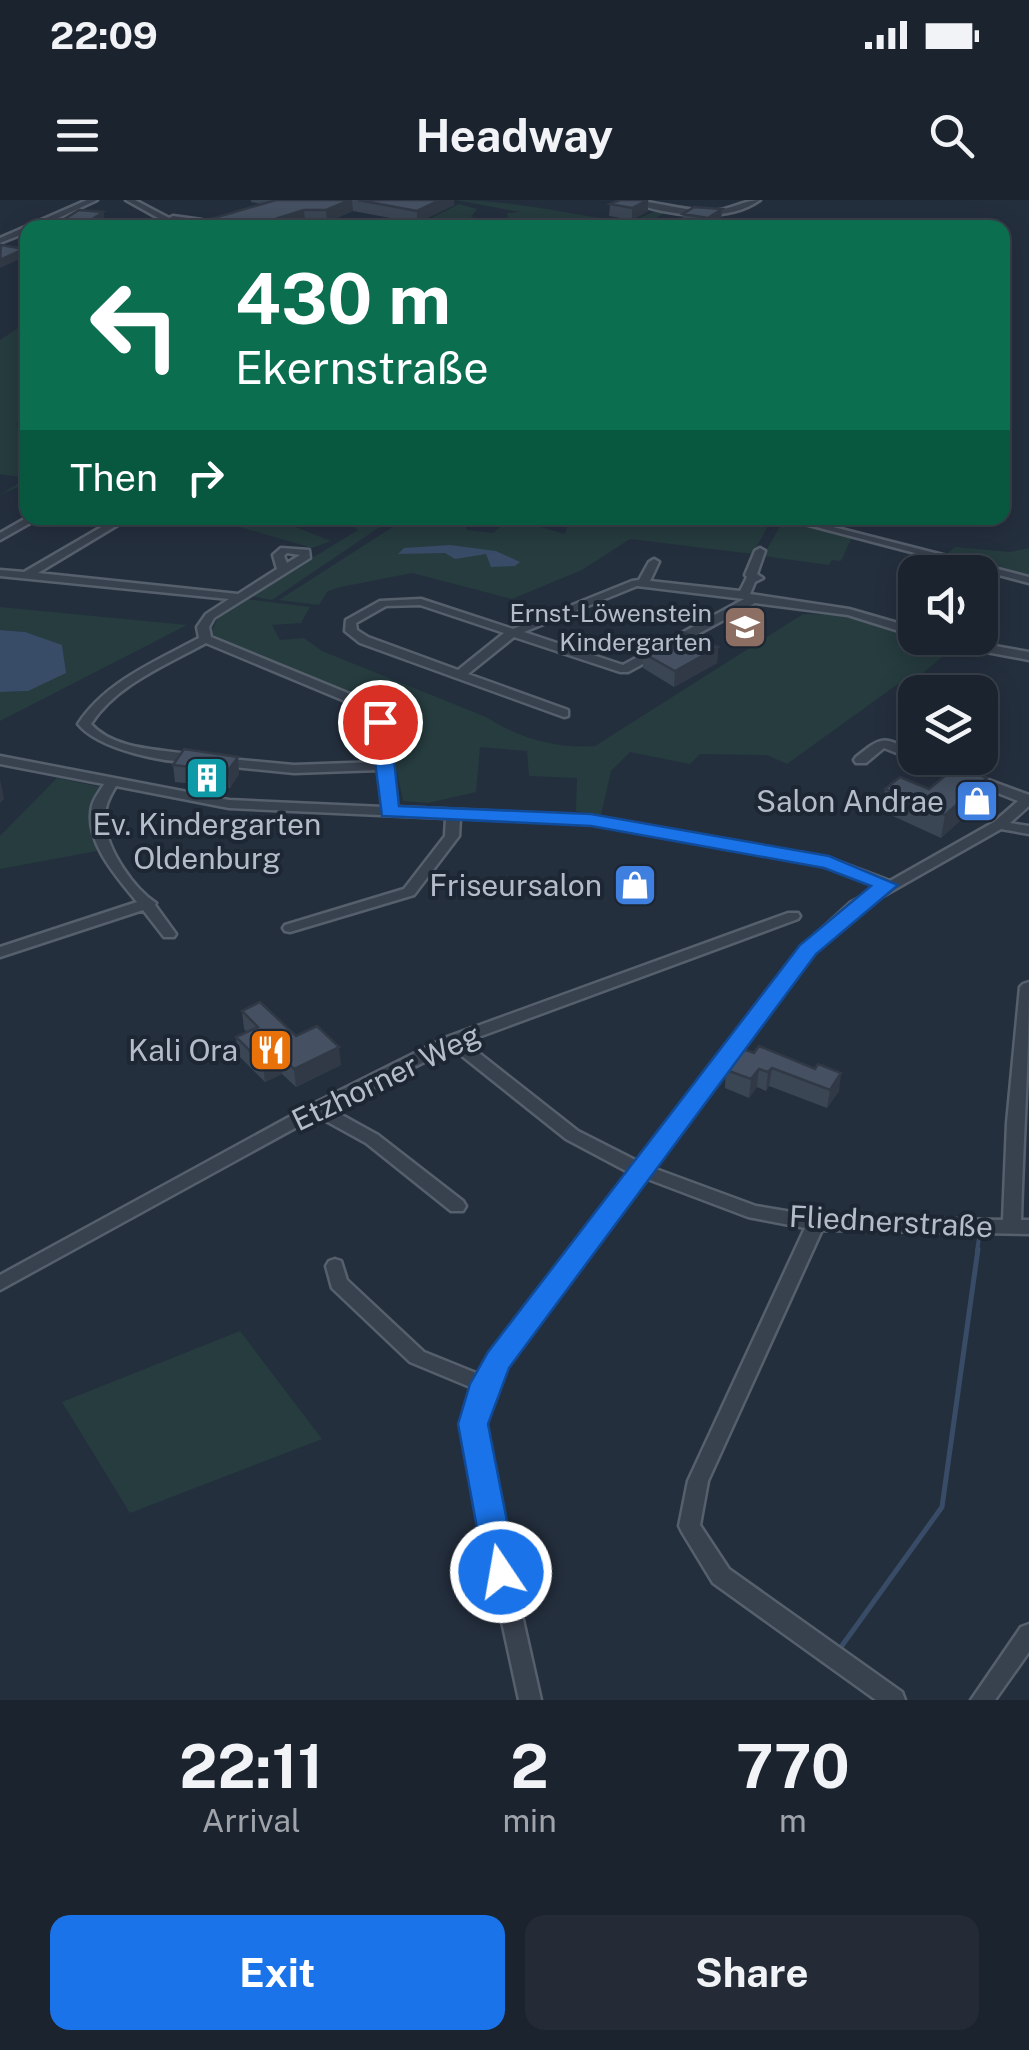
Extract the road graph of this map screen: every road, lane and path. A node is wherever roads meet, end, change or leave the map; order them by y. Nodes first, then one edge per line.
1 (93, 200) edge
2 (130, 200) edge
3 (629, 200) edge
4 (756, 200) edge
5 (47, 220) edge
6 (171, 220) edge
7 (111, 525) edge
8 (814, 525) edge
9 (760, 551) dead end
10 (654, 562) dead end
11 (284, 569) dead end
12 (0, 572) edge
13 (27, 575) junction
14 (1029, 580) edge
15 (644, 582) junction
16 (238, 597) junction
17 (748, 597) junction
18 (898, 627) edge
19 (510, 634) junction
20 (205, 640) junction
21 (998, 650) edge
22 (1029, 656) edge
23 (460, 674) junction
24 (564, 713) dead end
25 (898, 749) edge
26 (0, 760) edge
27 (861, 760) dead end
28 (385, 766) junction
29 (963, 775) edge
30 (110, 785) junction
31 (1028, 800) edge
32 (390, 812) junction
33 (452, 814) junction
34 (999, 825) junction
35 (1029, 830) edge
36 (888, 885) junction
37 (149, 903) junction
38 (792, 916) dead end
39 (290, 928) dead end
40 (169, 934) dead end
41 (0, 952) edge
42 (1028, 987) edge
43 (454, 1041) junction
44 (318, 1109) junction
45 (640, 1170) junction
46 (457, 1206) dead end
47 (816, 1222) junction
48 (1021, 1226) edge
49 (335, 1266) dead end
50 (0, 1283) edge
51 (485, 1384) junction
52 (1029, 1634) edge
53 (530, 1700) edge
54 (894, 1700) edge
55 (982, 1700) edge

1 - 5 street
2 - 6 street
3 - 4 street
7 - 13 street
8 - 14 street
9 - 17 street
10 - 15 street
11 - 16 street
12 - 13 street
13 - 16 street
15 - 17 street
15 - 19 street
16 - 20 street
17 - 18 street
17 - 19 street
19 - 23 street
19 - 23 street
20 - 28 street
20 - 28 street
21 - 22 street
23 - 24 street
25 - 27 street
26 - 30 street
28 - 32 street
29 - 31 street
30 - 32 street
30 - 37 street
31 - 34 street
32 - 33 street
33 - 36 street
33 - 39 street
34 - 35 street
34 - 36 street
36 - 45 street
37 - 40 street
37 - 41 street
38 - 43 street, Etzhorner Weg
42 - 48 street
43 - 44 street, Etzhorner Weg
43 - 45 street, Fliednerstraße
44 - 46 street
44 - 50 street, Etzhorner Weg
45 - 47 street, Fliednerstraße
45 - 51 street
47 - 48 street, Fliednerstraße
47 - 54 street
49 - 51 street
51 - 53 street
52 - 55 street

